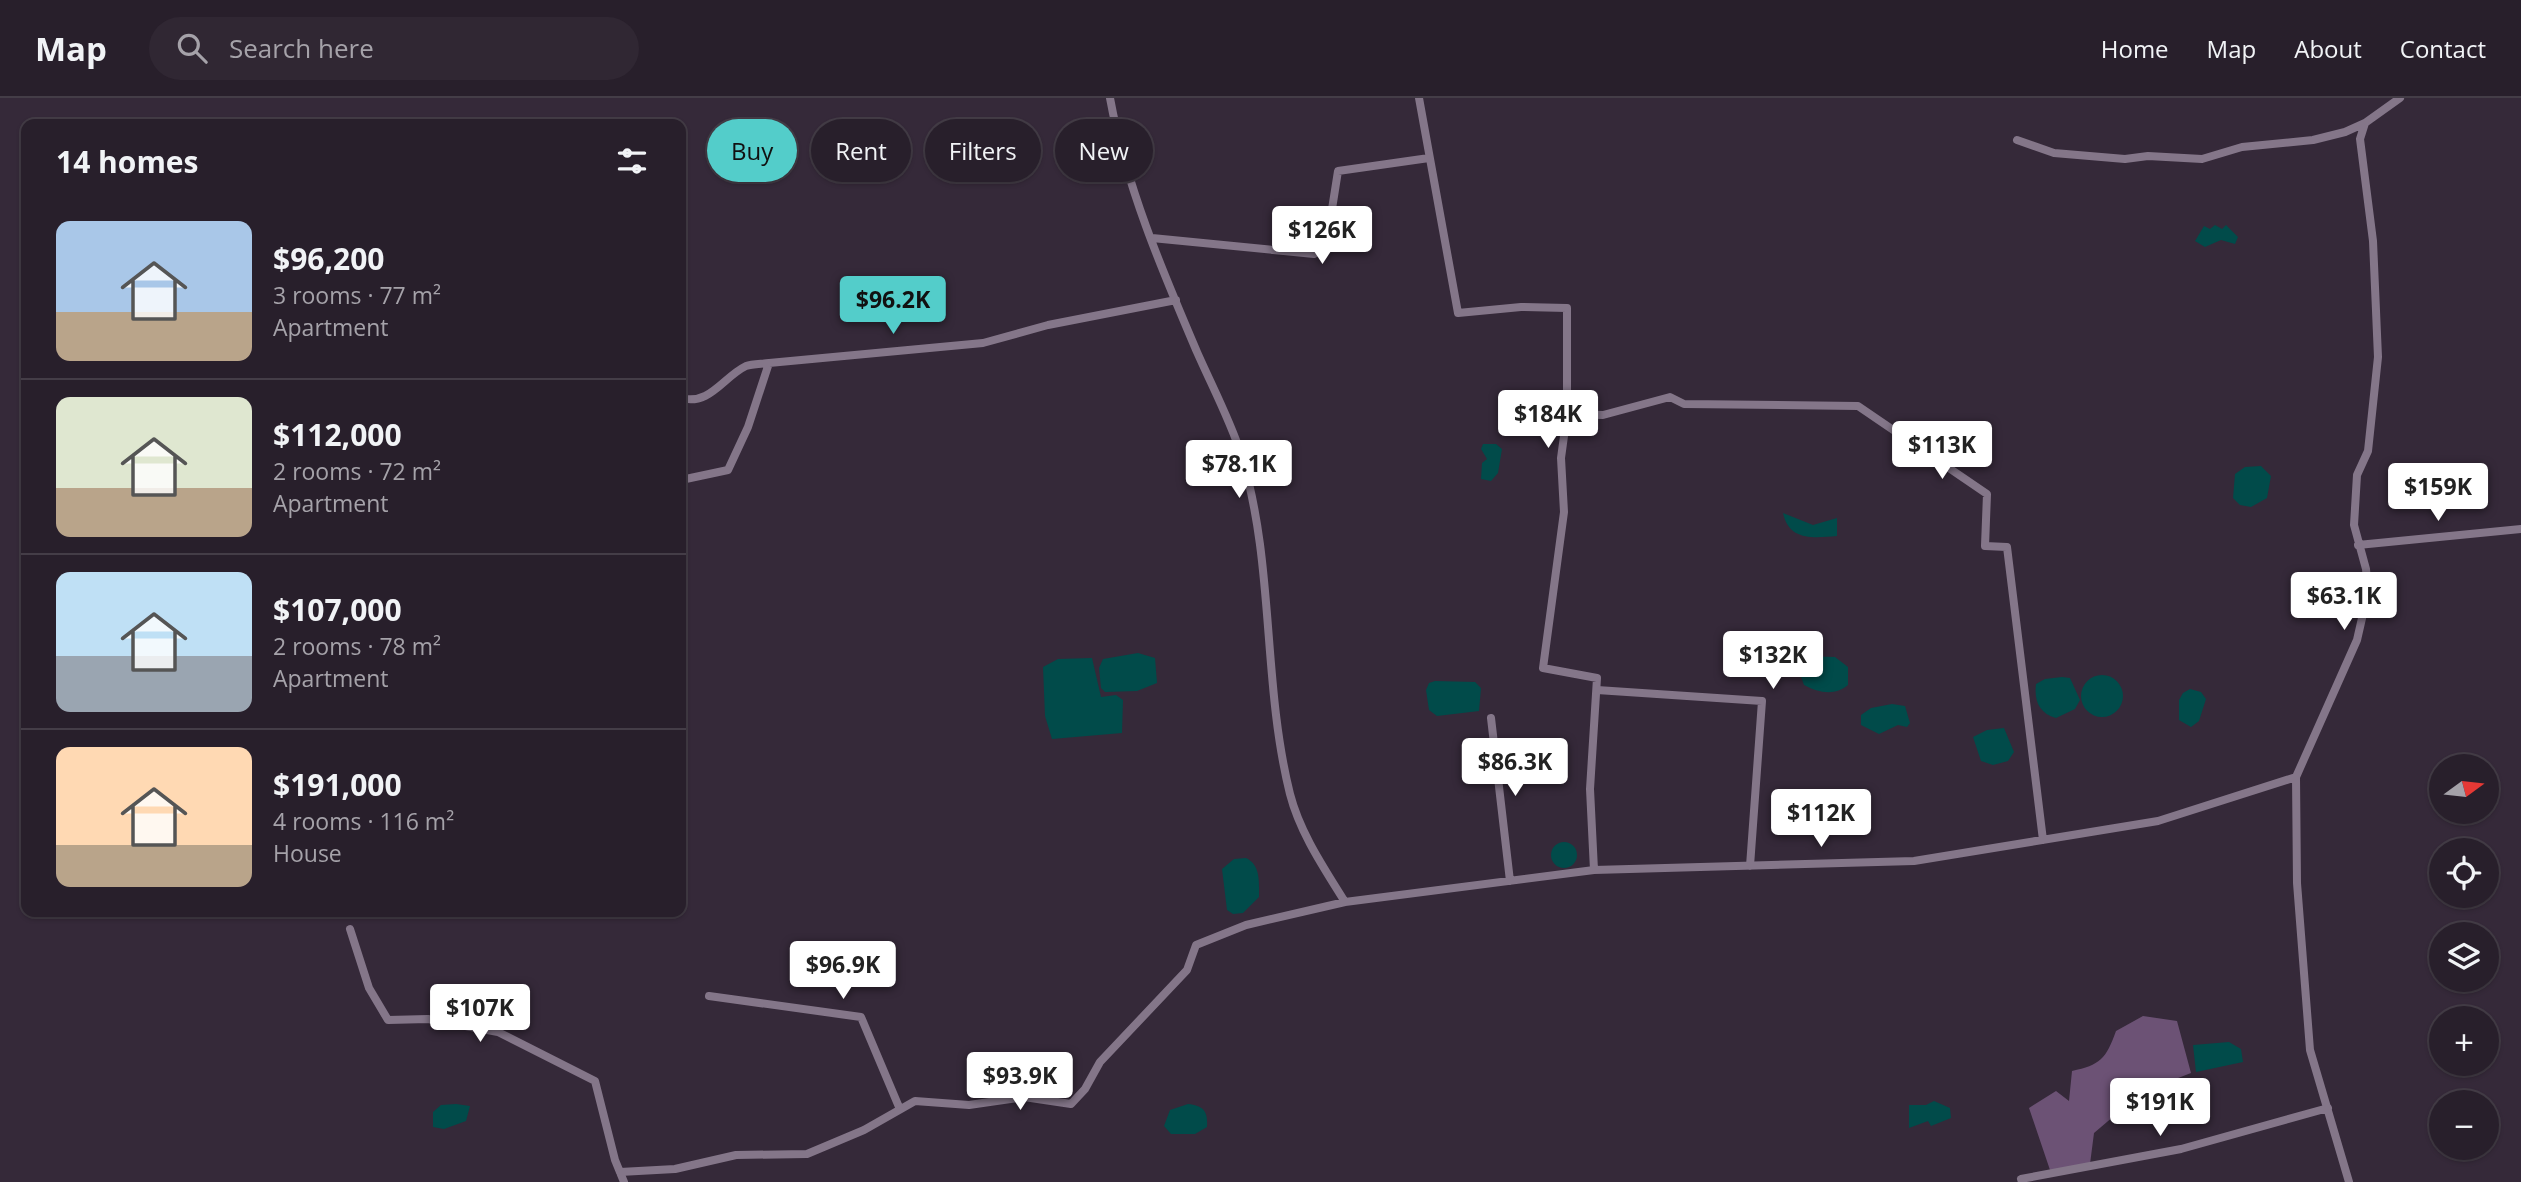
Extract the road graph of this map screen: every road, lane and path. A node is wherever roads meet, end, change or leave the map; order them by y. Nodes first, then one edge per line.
1 (1110, 98) edge
2 (1419, 98) edge
3 (2400, 98) edge
4 (2365, 123) junction
5 (2017, 140) dead end
6 (1429, 158) junction
7 (1152, 238) junction
8 (1176, 300) junction
9 (769, 363) junction
10 (686, 399) edge
11 (1567, 414) junction
12 (686, 479) edge
13 (2521, 529) edge
14 (2358, 545) junction
15 (1597, 690) junction
16 (1491, 718) dead end
17 (2296, 777) junction
18 (2043, 840) junction
19 (1750, 866) junction
20 (1594, 870) junction
21 (1510, 881) junction
22 (1345, 902) junction
23 (350, 929) dead end
24 (709, 996) dead end
25 (899, 1107) junction
26 (2328, 1108) junction
27 (620, 1172) junction
28 (624, 1182) edge
29 (2022, 1182) edge
30 (2349, 1182) edge

1 - 7 street
2 - 6 street
3 - 4 street
4 - 5 street
4 - 14 street
6 - 7 street
6 - 11 street
7 - 8 street
8 - 9 street
8 - 22 street
9 - 10 street
9 - 12 street
11 - 15 street
11 - 18 street
13 - 14 street
14 - 17 street
15 - 19 street
15 - 20 street
16 - 21 street
17 - 18 street
17 - 26 street
18 - 19 street
19 - 20 street
20 - 21 street
21 - 22 street
22 - 25 street
23 - 27 street
24 - 25 street
25 - 27 street
26 - 29 street
26 - 30 street
27 - 28 street

